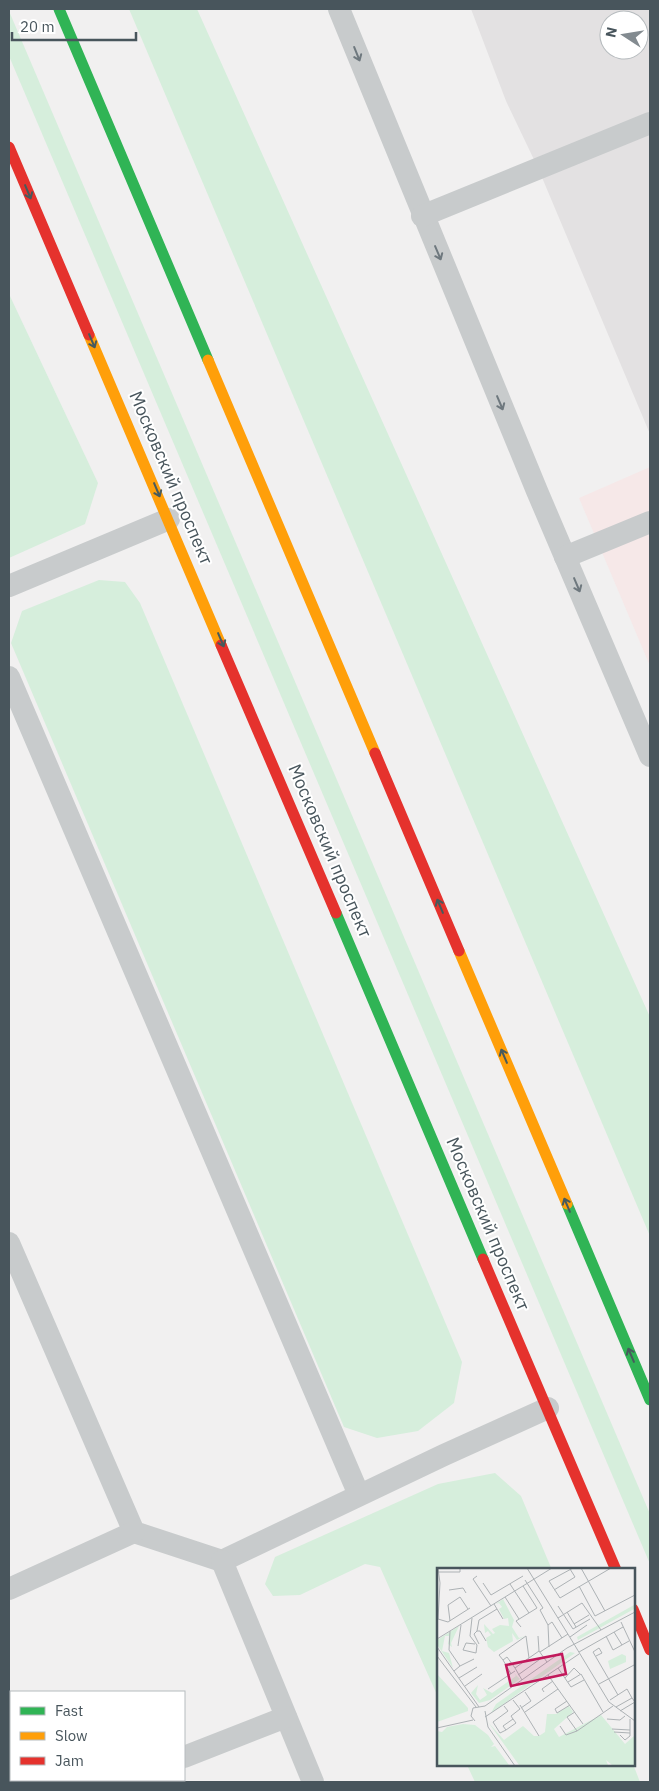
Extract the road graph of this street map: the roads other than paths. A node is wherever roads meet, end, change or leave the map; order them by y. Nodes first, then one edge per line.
1 (59, 9) edge
2 (339, 9) edge
3 (650, 123) edge
4 (9, 147) edge
5 (422, 216) junction
6 (169, 519) junction
7 (650, 522) edge
8 (565, 557) junction
9 (9, 586) edge
10 (9, 677) edge
11 (650, 756) edge
12 (9, 1243) edge
13 (650, 1400) edge
14 (548, 1408) junction
15 (359, 1495) junction
16 (134, 1532) junction
17 (222, 1561) junction
18 (615, 1568) edge
19 (9, 1589) edge
20 (634, 1611) edge
21 (650, 1650) edge
22 (286, 1717) junction
23 (185, 1757) edge
24 (313, 1782) edge

13 -> 1 main road
2 -> 5 lane
3 - 5 lane
4 -> 6 main road, Московский проспект
5 -> 8 lane
6 - 9 lane
6 -> 14 main road, Московский проспект
7 - 8 lane
8 -> 11 lane
10 - 15 lane
12 - 16 lane
14 - 15 lane
14 - 18 main road, Московский проспект
15 - 17 lane
16 - 17 lane
16 - 19 lane
17 - 22 lane
20 - 21 main road
22 - 23 lane
22 - 24 lane

